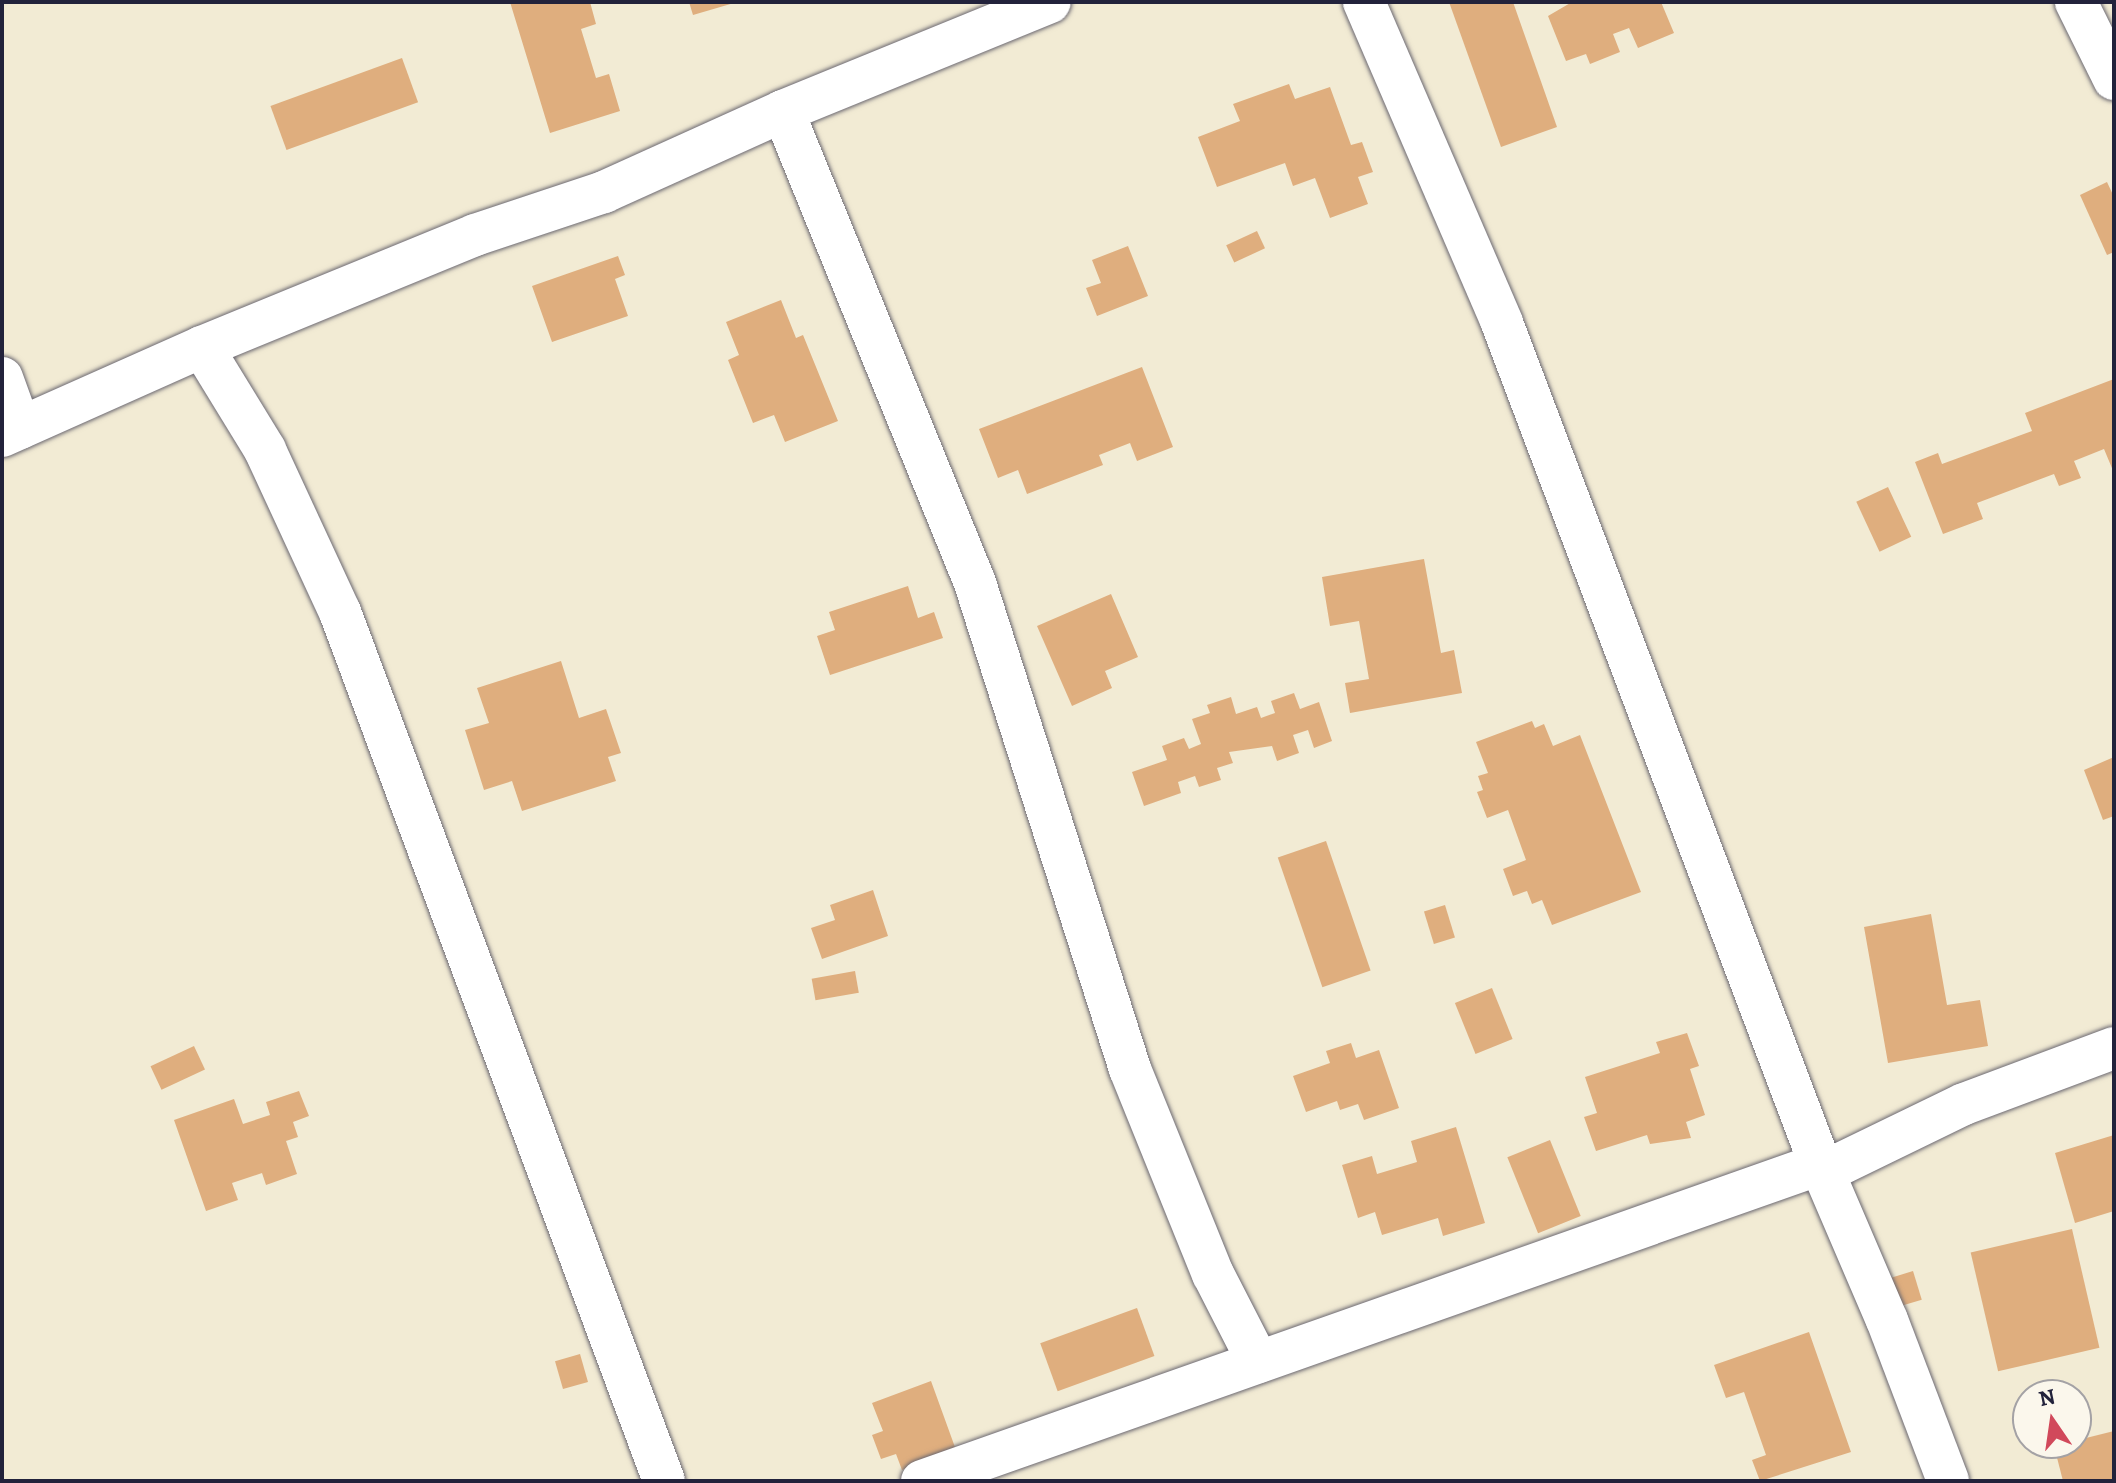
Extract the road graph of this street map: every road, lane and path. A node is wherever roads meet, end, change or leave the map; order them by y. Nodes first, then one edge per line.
1 (1050, 2) edge
2 (1364, 2) edge
3 (2076, 2) edge
4 (2114, 79) edge
5 (783, 111) junction
6 (202, 347) junction
7 (2, 378) edge
8 (11, 432) edge
9 (2114, 1048) edge
10 (1823, 1167) junction
11 (1258, 1362) junction
12 (664, 1481) edge
13 (922, 1481) edge
14 (1948, 1481) edge

1 - 5 street
2 - 10 street
3 - 4 street
5 - 6 street
5 - 11 street
6 - 8 street
6 - 12 street
7 - 8 street
9 - 10 street
10 - 11 street
10 - 14 street
11 - 13 street

